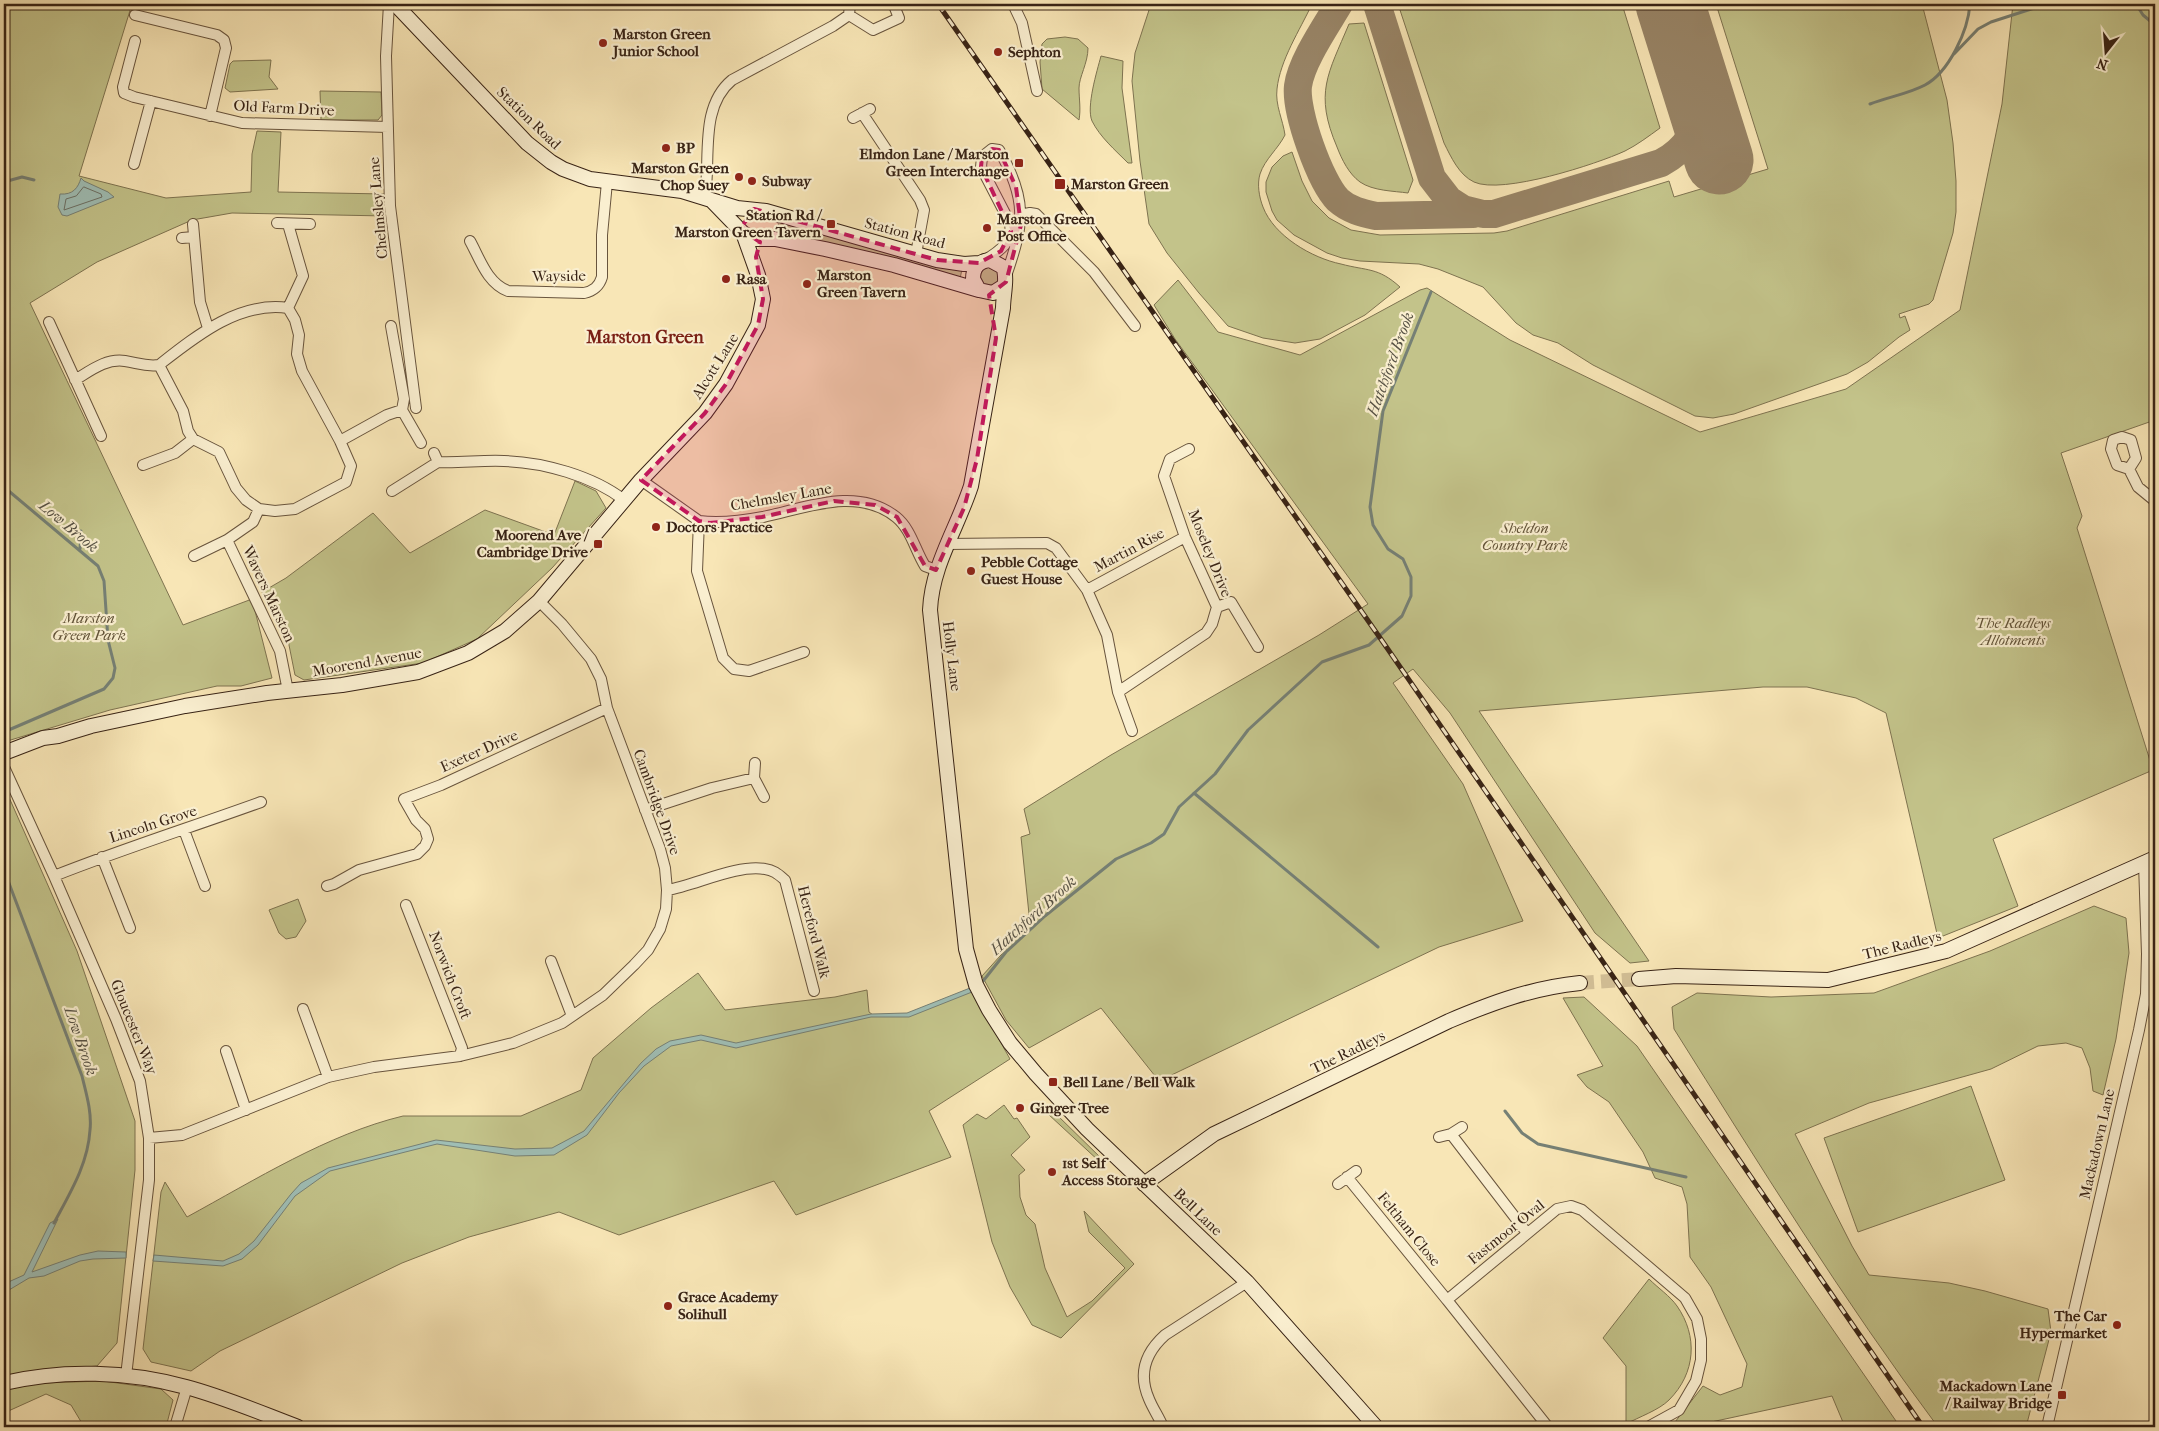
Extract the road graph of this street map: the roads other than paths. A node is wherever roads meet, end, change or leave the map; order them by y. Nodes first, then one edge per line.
1 (389, 4) edge
2 (395, 4) edge
3 (850, 4) edge
4 (1013, 4) edge
5 (895, 8) dead end
6 (135, 15) dead end
7 (849, 15) junction
8 (135, 40) dead end
9 (1037, 91) dead end
10 (151, 102) junction
11 (862, 113) dead end
12 (210, 116) junction
13 (388, 127) junction
14 (134, 164) dead end
15 (607, 182) junction
16 (705, 197) junction
17 (760, 210) junction
18 (1020, 215) junction
19 (277, 223) dead end
20 (193, 224) dead end
21 (288, 224) junction
22 (310, 224) dead end
23 (741, 231) junction
24 (194, 236) junction
25 (182, 238) dead end
26 (767, 239) junction
27 (470, 241) dead end
28 (916, 254) junction
29 (982, 262) junction
30 (758, 275) junction
31 (1005, 281) junction
32 (982, 292) junction
33 (288, 308) junction
34 (49, 322) dead end
35 (391, 326) dead end
36 (1135, 326) dead end
37 (208, 328) junction
38 (996, 338) junction
39 (160, 365) junction
40 (75, 380) junction
41 (416, 408) dead end
42 (402, 410) junction
43 (101, 436) dead end
44 (193, 439) junction
45 (340, 441) junction
46 (420, 443) dead end
47 (1189, 449) dead end
48 (142, 465) dead end
49 (2130, 468) dead end
50 (641, 480) junction
51 (392, 492) dead end
52 (624, 500) junction
53 (2155, 501) edge
54 (259, 509) junction
55 (2155, 518) edge
56 (698, 521) junction
57 (2155, 522) edge
58 (1185, 537) junction
59 (228, 540) junction
60 (947, 544) junction
61 (194, 556) dead end
62 (936, 570) junction
63 (1087, 590) junction
64 (538, 601) junction
65 (1216, 606) junction
66 (1258, 647) dead end
67 (804, 652) dead end
68 (288, 691) junction
69 (1118, 692) junction
70 (607, 708) junction
71 (1132, 731) dead end
72 (9, 751) edge
73 (755, 763) dead end
74 (4, 768) edge
75 (754, 778) junction
76 (764, 797) dead end
77 (261, 802) dead end
78 (645, 810) junction
79 (184, 830) junction
80 (102, 857) junction
81 (2149, 861) edge
82 (54, 876) junction
83 (205, 886) dead end
84 (327, 886) dead end
85 (667, 890) junction
86 (406, 905) dead end
87 (130, 928) dead end
88 (551, 961) dead end
89 (1639, 979) tunnel mouth
90 (1580, 983) tunnel mouth
91 (814, 991) dead end
92 (979, 991) joint
93 (303, 1009) dead end
94 (572, 1016) junction
95 (226, 1051) dead end
96 (460, 1056) junction
97 (328, 1077) junction
98 (246, 1110) junction
99 (1462, 1127) dead end
100 (1451, 1134) junction
101 (1439, 1137) dead end
102 (149, 1138) junction
103 (1356, 1171) dead end
104 (1347, 1177) junction
105 (1144, 1184) junction
106 (1338, 1184) dead end
107 (1527, 1233) junction
108 (1247, 1282) junction
109 (1447, 1300) junction
110 (126, 1376) junction
111 (4, 1383) edge
112 (187, 1387) junction
113 (1662, 1423) edge
114 (175, 1427) edge
115 (298, 1427) edge
116 (1163, 1427) edge
117 (1376, 1427) edge
118 (1548, 1427) edge
119 (1648, 1427) edge
120 (2047, 1427) edge

1 - 13 street, Chelmsley Lane
2 - 15 street, Station Road
3 - 7 street
4 - 9 street
5 - 7 street
6 - 12 street
7 - 16 street
8 - 10 street, Old Farm Drive
10 - 12 street, Old Farm Drive
10 - 14 street
11 - 28 street
12 - 13 street, Old Farm Drive
13 - 41 street, Chelmsley Lane
15 - 16 street, Station Road
15 - 27 street, Wayside
16 - 17 street, Station Road
16 - 23 street, Station Road
17 - 23 street
17 - 26 street
17 - 28 street, Station Road
18 - 29 street
18 - 31 street
18 - 36 street
19 - 21 street
20 - 24 street
21 - 22 street
21 - 33 street
23 - 26 street, Station Road
23 - 30 street
24 - 25 street
24 - 37 street
26 - 30 street
26 - 32 street, Station Road
28 - 29 street, Station Road
29 - 31 street
29 - 32 street, Holly Lane
30 - 50 street, Alcott Lane
31 - 32 street
31 - 38 street, Holly Lane
32 - 38 street, Holly Lane
33 - 37 street
33 - 45 street
34 - 40 street
35 - 42 street
37 - 39 street
38 - 60 street, Holly Lane
39 - 40 street
39 - 44 street
40 - 43 street
42 - 45 street
42 - 46 street
44 - 48 street
44 - 54 street
45 - 54 street
47 - 58 street, Moseley Drive
49 - 53 street
50 - 52 street, Moorend Avenue
50 - 56 street
51 - 52 street
52 - 64 street, Moorend Avenue
54 - 59 street, Wavers Marston
55 - 57 street
56 - 62 street, Chelmsley Lane
56 - 67 street
58 - 63 street, Martin Rise
58 - 65 street, Moseley Drive
59 - 61 street, Wavers Marston
59 - 68 street, Wavers Marston
60 - 62 street, Holly Lane
60 - 63 street
62 - 92 street, Holly Lane
63 - 69 street
64 - 68 street, Moorend Avenue
64 - 70 street, Cambridge Drive
65 - 66 street
65 - 69 street, Moseley Drive
68 - 72 street, Moorend Avenue
69 - 71 street
70 - 78 street, Cambridge Drive
70 - 84 street, Exeter Drive
73 - 75 street
74 - 82 street, Gloucester Way
75 - 76 street
75 - 78 street
77 - 79 street, Lincoln Grove
78 - 85 street, Cambridge Drive
79 - 80 street, Lincoln Grove
79 - 83 street
80 - 82 street, Lincoln Grove
80 - 87 street
81 - 89 street, The Radleys
81 - 120 street, Mackadown Lane
82 - 102 street, Gloucester Way
85 - 91 street, Hereford Walk
85 - 94 street, Cambridge Drive
86 - 96 street, Norwich Croft
88 - 94 street
90 - 105 street, The Radleys
92 - 105 street, Bell Lane
93 - 97 street
94 - 96 street, Cambridge Drive
95 - 98 street
96 - 97 street, Cambridge Drive
97 - 98 street, Cambridge Drive
98 - 102 street, Cambridge Drive
99 - 100 street
100 - 101 street
100 - 107 street
102 - 110 street, Gloucester Way
103 - 104 street
104 - 106 street
104 - 109 street, Feltham Close
105 - 108 street, Bell Lane
107 - 109 street, Fastmoor Oval
107 - 113 street, Fastmoor Oval
108 - 116 street
108 - 117 street, Bell Lane
109 - 118 street
110 - 111 street
110 - 112 street
112 - 114 street
112 - 115 street
113 - 119 street, Fastmoor Oval

